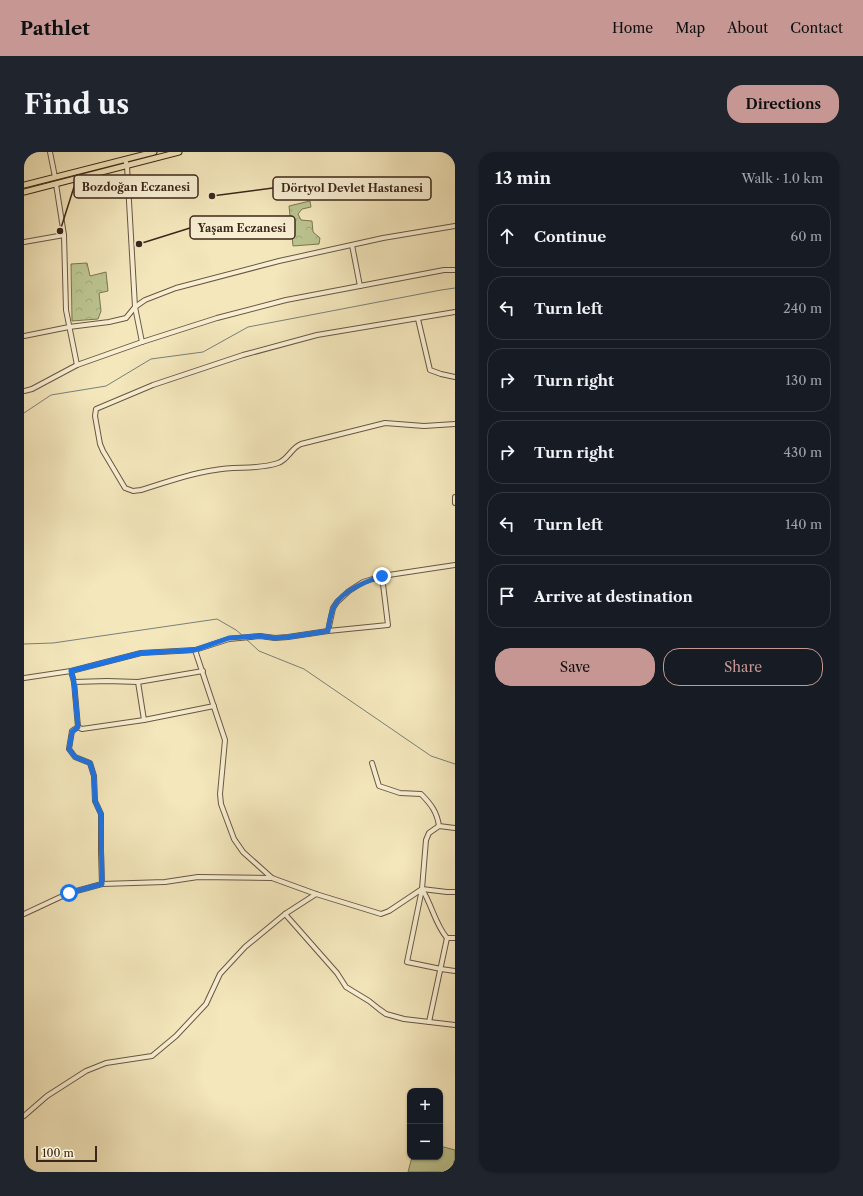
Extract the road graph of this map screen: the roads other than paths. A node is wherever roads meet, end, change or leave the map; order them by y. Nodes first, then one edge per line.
1 (50, 152) edge
2 (154, 152) edge
3 (179, 152) edge
4 (125, 159) junction
5 (127, 166) junction
6 (55, 177) junction
7 (56, 184) junction
8 (24, 185) edge
9 (24, 192) edge
10 (455, 226) edge
11 (64, 235) junction
12 (24, 242) edge
13 (352, 245) junction
14 (455, 270) edge
15 (360, 286) junction
16 (135, 306) junction
17 (455, 312) edge
18 (418, 319) junction
19 (69, 327) junction
20 (24, 336) edge
21 (142, 342) junction
22 (77, 365) junction
23 (455, 377) edge
24 (24, 392) edge
25 (455, 424) edge
26 (455, 497) edge
27 (455, 503) edge
28 (455, 565) edge
29 (382, 576) junction
30 (328, 631) junction
31 (195, 650) junction
32 (71, 671) junction
33 (203, 671) junction
34 (25, 678) edge
35 (74, 682) junction
36 (138, 682) junction
37 (214, 706) junction
38 (144, 720) junction
39 (78, 727) junction
40 (372, 763) dead end
41 (439, 826) junction
42 (455, 828) edge
43 (272, 878) junction
44 (102, 884) junction
45 (422, 889) junction
46 (455, 892) edge
47 (316, 894) junction
48 (24, 914) edge
49 (285, 914) junction
50 (447, 938) junction
51 (455, 938) edge
52 (441, 969) junction
53 (455, 970) edge
54 (429, 1022) junction
55 (455, 1025) edge
56 (24, 1116) edge

1 - 6 street
2 - 4 main road
3 - 5 main road
4 - 5 street
4 - 6 main road
5 - 7 main road
5 - 16 street
6 - 7 main road
6 - 8 main road
7 - 9 main road
7 - 11 street
10 - 13 street
11 - 12 street
11 - 19 street
13 - 15 street
13 - 16 street
14 - 15 street
15 - 21 street
16 - 19 street
16 - 21 street
17 - 18 street
18 - 23 street
18 - 25 street
19 - 20 street
19 - 22 street
21 - 22 street
22 - 24 street
26 - 27 street
28 - 29 street
29 - 30 street
29 - 30 street
30 - 31 street
31 - 32 street
31 - 33 street
32 - 34 street
32 - 35 street
33 - 36 street
33 - 37 street
35 - 36 street
35 - 39 street
36 - 38 street
37 - 38 street
37 - 43 street
38 - 39 street
39 - 44 street
40 - 41 street
41 - 42 street
41 - 45 street
43 - 44 street
43 - 47 street
44 - 48 street
45 - 46 street
45 - 47 street
45 - 50 street
45 - 52 street
47 - 49 street
49 - 54 street
49 - 56 street
50 - 51 street
50 - 52 street
52 - 53 street
52 - 54 street
54 - 55 street

